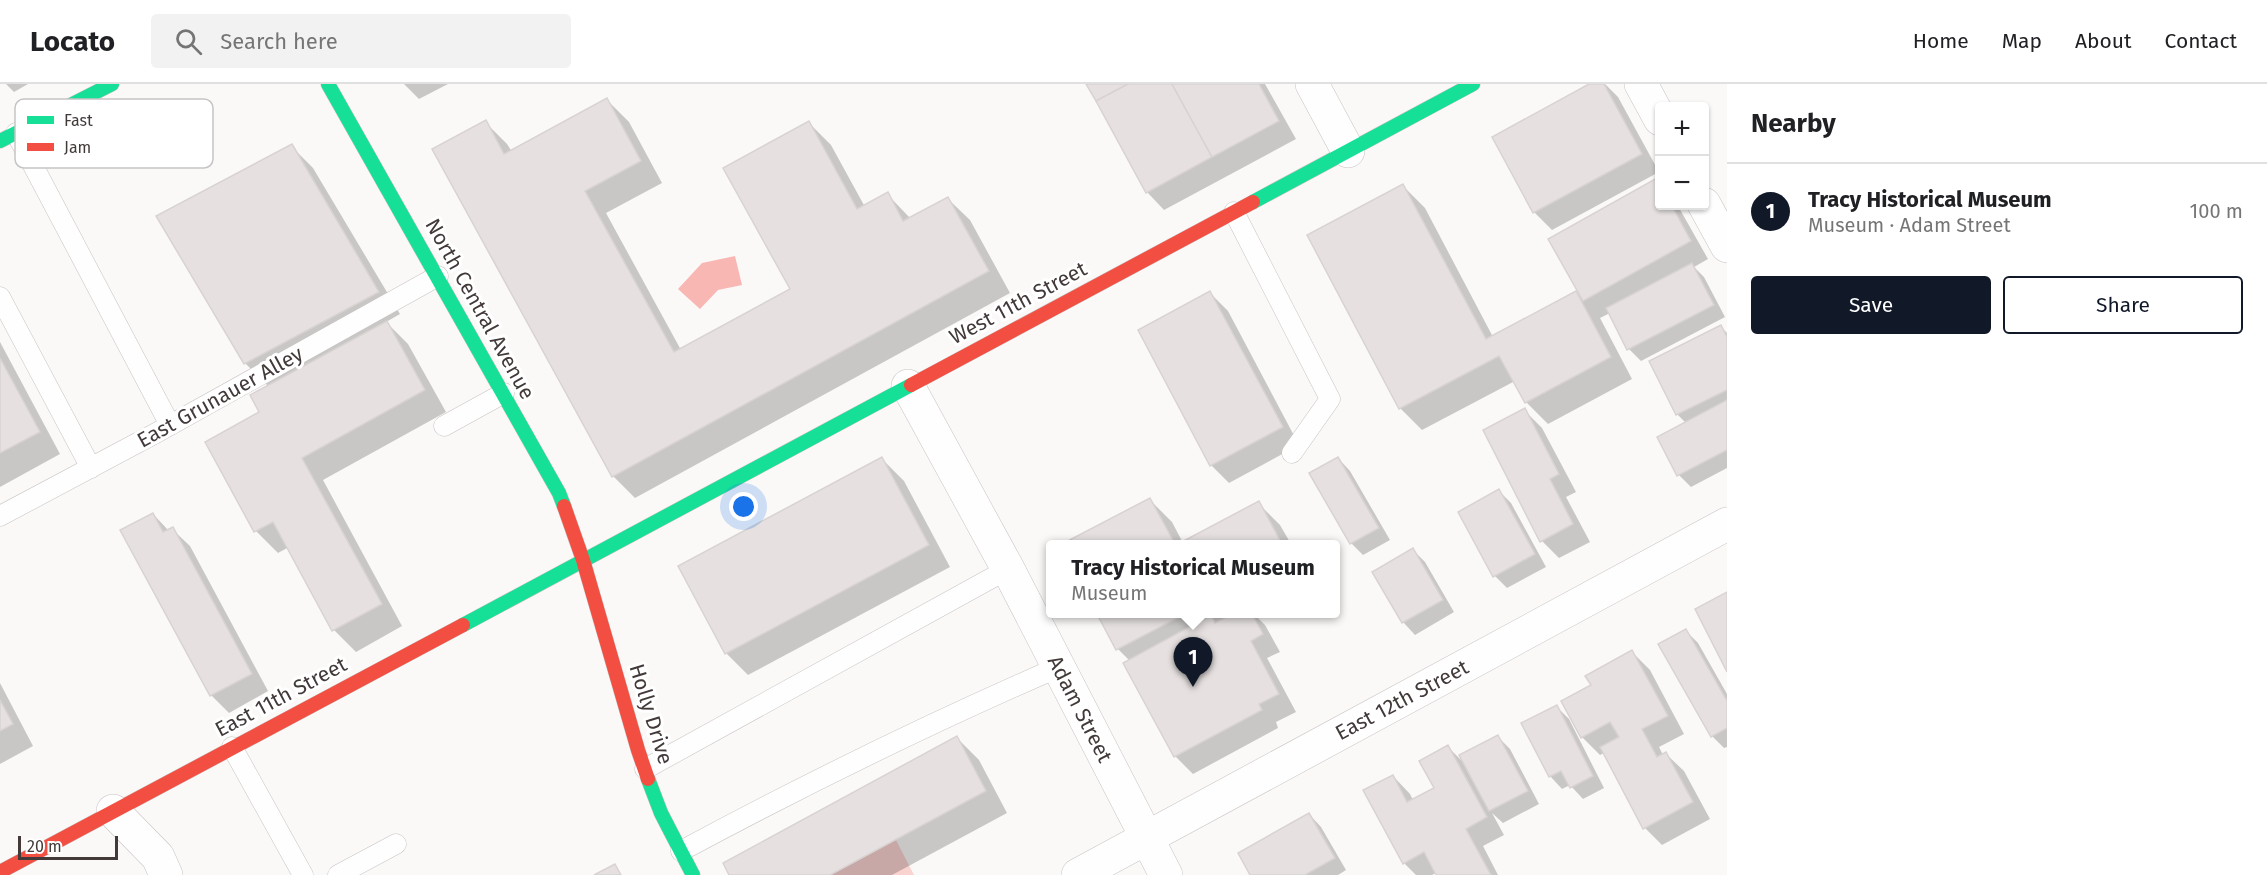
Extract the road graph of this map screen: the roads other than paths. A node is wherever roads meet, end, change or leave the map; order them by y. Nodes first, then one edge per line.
1 (112, 84) edge
2 (328, 84) edge
3 (1312, 84) edge
4 (1473, 84) edge
5 (1641, 84) edge
6 (83, 99) edge
7 (1655, 111) edge
8 (1348, 151) junction
9 (25, 168) edge
10 (1707, 210) edge
11 (1234, 212) junction
12 (1727, 246) edge
13 (438, 276) junction
14 (0, 297) edge
15 (908, 386) junction
16 (504, 393) junction
17 (170, 425) junction
18 (444, 426) dead end
19 (1292, 453) dead end
20 (91, 468) junction
21 (0, 516) edge
22 (1727, 524) edge
23 (583, 560) junction
24 (1008, 569) junction
25 (1059, 667) junction
26 (232, 747) junction
27 (645, 770) junction
28 (113, 811) junction
29 (1147, 838) junction
30 (396, 844) dead end
31 (681, 851) junction
32 (0, 872) edge
33 (166, 875) edge
34 (303, 875) edge
35 (338, 875) edge
36 (693, 875) edge
37 (1078, 875) edge
38 (1166, 875) edge

1 - 6 main road
2 - 13 main road, North Central Avenue
3 - 8 street
4 - 8 main road, West 11th Street
5 - 7 street
8 - 11 main road, West 11th Street
9 - 17 lane
10 - 12 street
11 - 15 main road, West 11th Street
11 - 19 lane
13 - 16 main road, North Central Avenue
13 - 17 lane, East Grunauer Alley
14 - 20 lane
15 - 23 main road, West 11th Street
15 - 24 street, Adam Street
16 - 18 lane
16 - 23 main road, North Central Avenue
17 - 20 lane, East Grunauer Alley
20 - 21 lane, East Grunauer Alley
22 - 29 street, East 12th Street
23 - 26 main road, East 11th Street
23 - 27 main road, Holly Drive
24 - 25 street, Adam Street
24 - 27 lane
25 - 29 street, Adam Street
25 - 31 lane
26 - 28 main road, East 11th Street
26 - 34 lane
27 - 31 main road, Holly Drive
28 - 32 main road, East 11th Street
28 - 33 street
29 - 37 street, East 12th Street
29 - 38 street, Adam Street
30 - 35 lane
31 - 36 main road, Holly Drive

